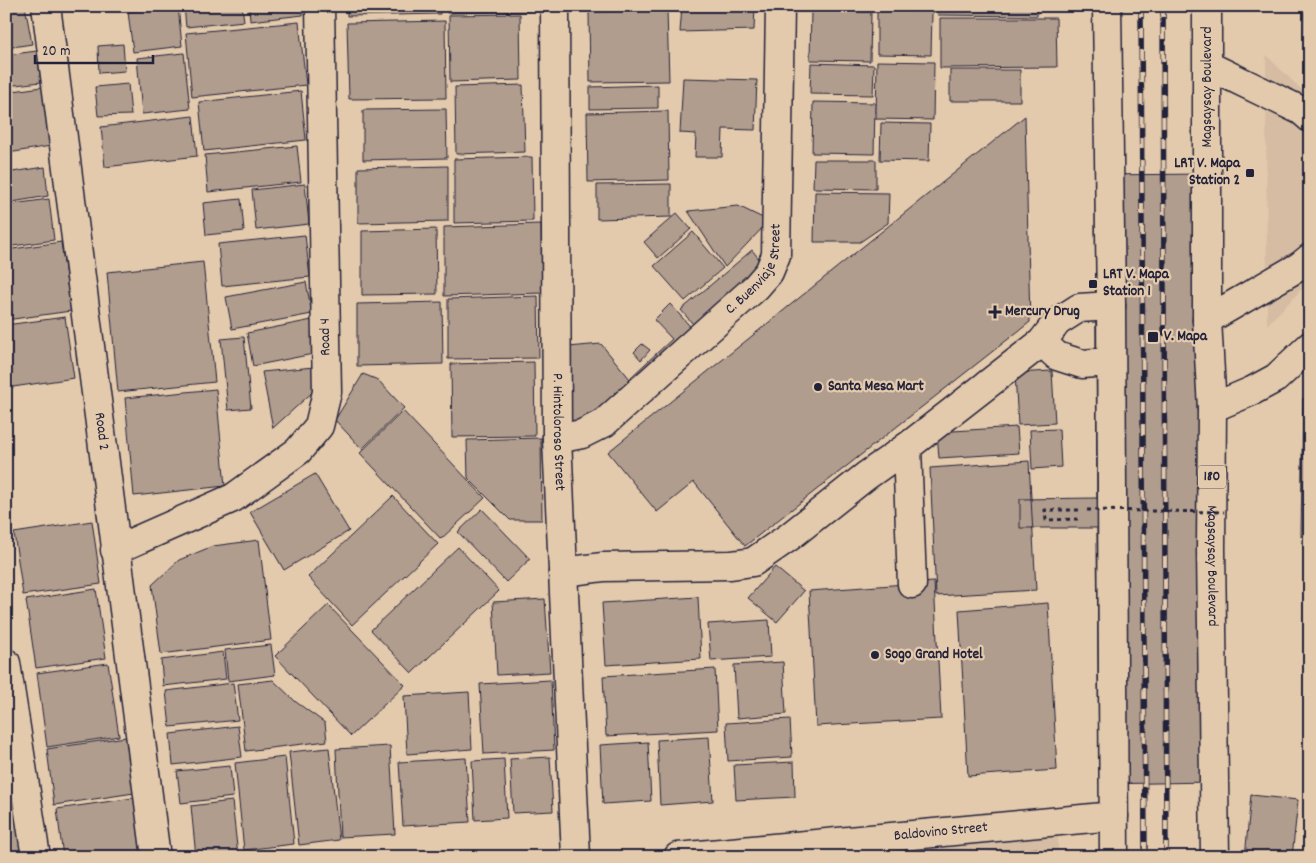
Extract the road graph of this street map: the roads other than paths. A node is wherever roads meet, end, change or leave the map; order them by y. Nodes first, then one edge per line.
1 (46, 6) edge
2 (320, 6) edge
3 (555, 6) edge
4 (780, 6) edge
5 (1107, 6) edge
6 (1208, 6) edge
7 (1208, 66) junction
8 (1310, 118) edge
9 (1310, 258) edge
10 (1111, 306) junction
11 (1207, 320) junction
12 (1042, 342) junction
13 (1308, 353) edge
14 (1110, 362) junction
15 (1212, 408) junction
16 (557, 439) junction
17 (907, 447) junction
18 (115, 550) junction
19 (563, 572) junction
20 (912, 584) dead end
21 (6, 663) edge
22 (14, 769) edge
23 (1114, 816) junction
24 (36, 857) edge
25 (156, 857) edge
26 (576, 857) edge
27 (678, 857) edge
28 (1114, 857) edge
29 (1215, 857) edge

1 - 18 street, Road 2
2 - 18 street, Road 4
3 - 16 street, P. Hintoloroso Street
4 - 16 street, C. Buenviaje Street
5 - 10 street
6 - 7 street, Magsaysay Boulevard / 180
7 - 8 street
7 - 11 street, Magsaysay Boulevard / 180
9 - 11 street
10 - 12 street
10 - 14 street
11 - 15 street, Magsaysay Boulevard / 180
12 - 14 street
12 - 17 street
13 - 15 street
14 - 23 street
15 - 29 street, Magsaysay Boulevard / 180
16 - 19 street, P. Hintoloroso Street
17 - 19 street
17 - 20 street
18 - 25 street, Road 2
19 - 26 street, P. Hintoloroso Street
21 - 22 street
22 - 24 street
23 - 27 street, Baldovino Street
23 - 28 street

